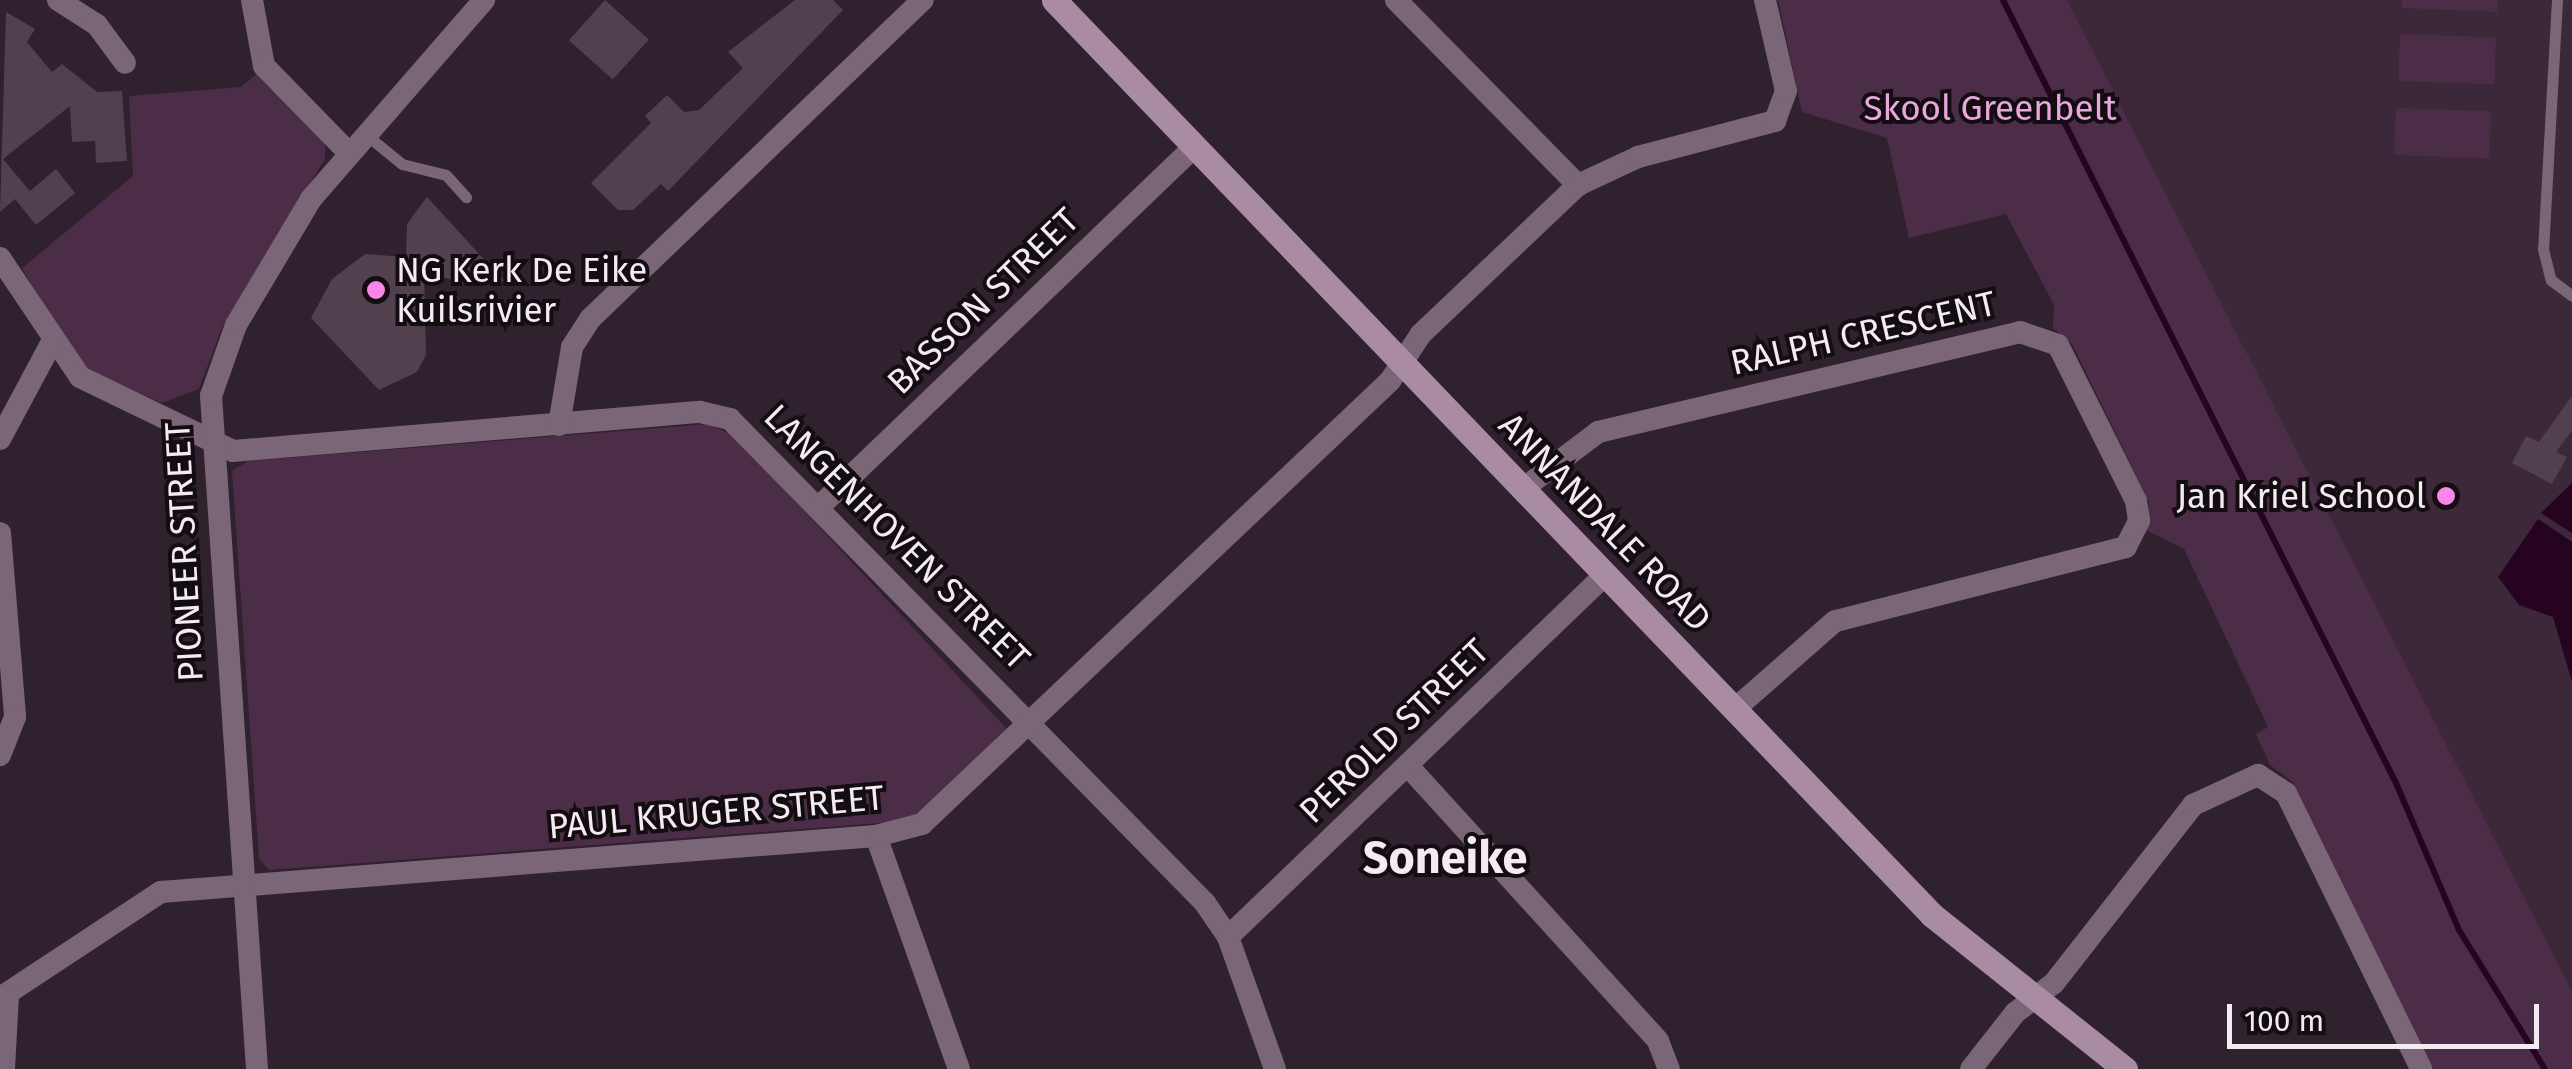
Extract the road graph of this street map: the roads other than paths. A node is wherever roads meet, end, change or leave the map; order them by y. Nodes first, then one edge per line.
1 (58, 0) edge
2 (252, 0) edge
3 (484, 0) edge
4 (923, 0) edge
5 (1054, 0) edge
6 (1396, 0) edge
7 (1765, 0) edge
8 (2558, 0) edge
9 (125, 63) dead end
10 (364, 133) junction
11 (1195, 146) junction
12 (348, 152) junction
13 (1578, 186) junction
14 (466, 197) dead end
15 (0, 258) edge
16 (2572, 296) edge
17 (51, 344) junction
18 (1403, 361) junction
19 (560, 425) junction
20 (208, 435) junction
21 (0, 439) edge
22 (1524, 488) junction
23 (820, 507) junction
24 (0, 533) edge
25 (1606, 574) junction
26 (4, 626) edge
27 (1735, 708) junction
28 (1032, 724) junction
29 (0, 755) edge
30 (1409, 767) junction
31 (876, 836) junction
32 (242, 886) junction
33 (1228, 937) junction
34 (4, 996) edge
35 (2034, 998) junction
36 (260, 1068) edge
37 (4, 1069) edge
38 (959, 1069) edge
39 (1275, 1069) edge
40 (1669, 1069) edge
41 (1971, 1069) edge
42 (2126, 1069) edge
43 (2421, 1069) edge

1 - 9 street
2 - 12 street
3 - 10 street, PIONEER STREET
4 - 19 street
5 - 11 street, ANNANDALE ROAD
6 - 13 street
7 - 13 street, PAUL KRUGER STREET
8 - 16 lane
10 - 12 street, PIONEER STREET
10 - 14 lane
11 - 18 street, ANNANDALE ROAD
11 - 23 street, BASSON STREET
12 - 20 street, PIONEER STREET
13 - 18 street, PAUL KRUGER STREET
15 - 17 street, LANGENHOVEN STREET
17 - 20 street, LANGENHOVEN STREET
17 - 21 street
18 - 22 street, ANNANDALE ROAD
18 - 28 street, PAUL KRUGER STREET
19 - 20 street, LANGENHOVEN STREET
19 - 23 street, LANGENHOVEN STREET
20 - 32 street, PIONEER STREET
22 - 25 street, ANNANDALE ROAD
22 - 27 street, RALPH CRESCENT
23 - 28 street, LANGENHOVEN STREET
24 - 26 street
25 - 27 street, ANNANDALE ROAD
25 - 30 street, PEROLD STREET
26 - 29 street
27 - 35 street, ANNANDALE ROAD
28 - 31 street, PAUL KRUGER STREET
28 - 33 street, LANGENHOVEN STREET
30 - 33 street, PEROLD STREET
30 - 40 street
31 - 32 street, PAUL KRUGER STREET
31 - 38 street
32 - 34 street, PAUL KRUGER STREET
32 - 36 street, PIONEER STREET
33 - 39 street, LANGENHOVEN STREET
34 - 37 street
35 - 41 street
35 - 42 street, ANNANDALE ROAD
35 - 43 street

